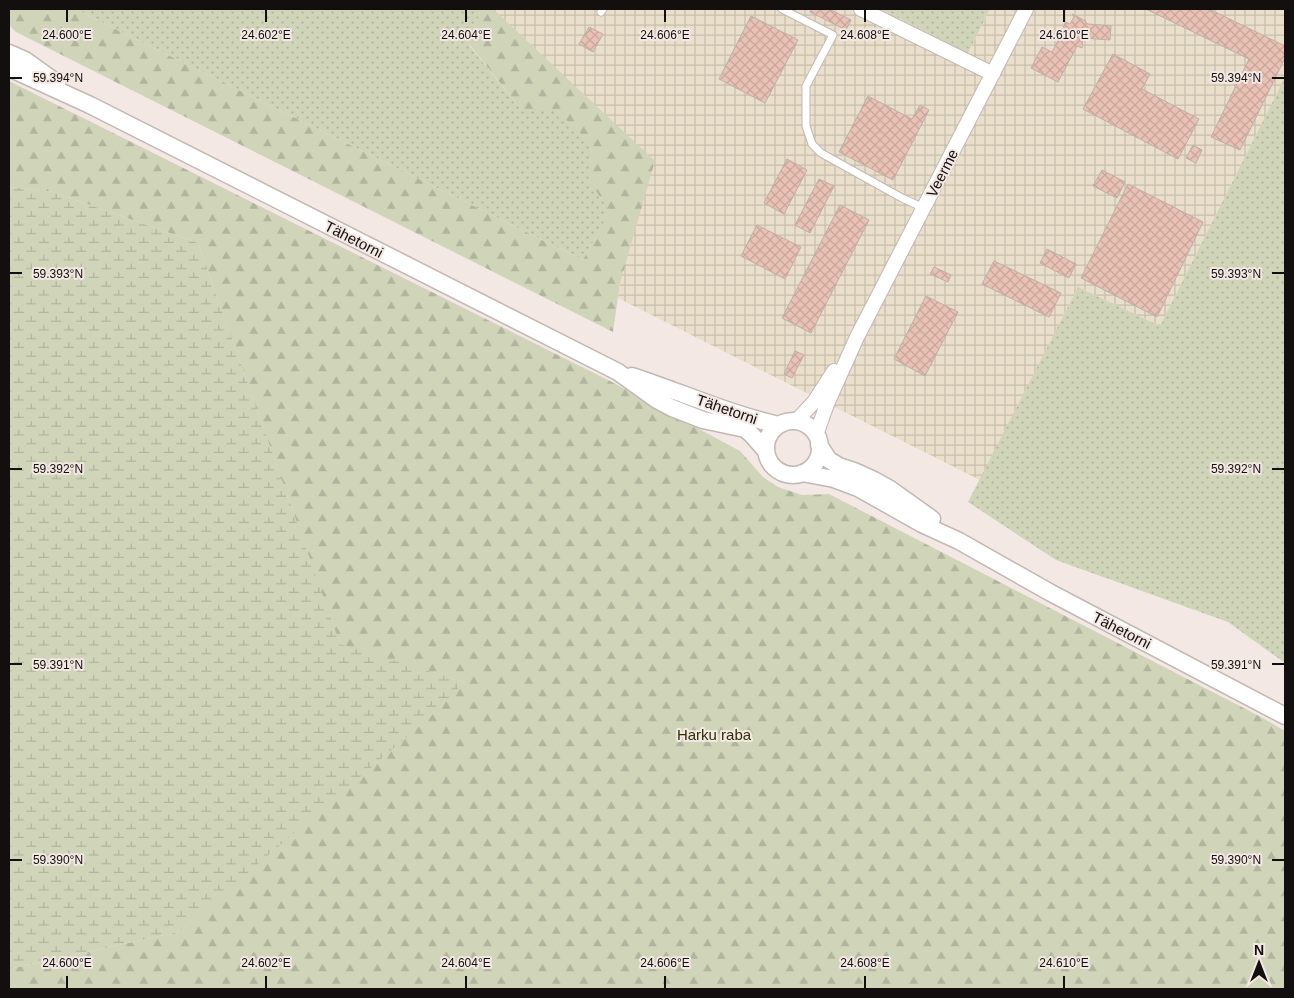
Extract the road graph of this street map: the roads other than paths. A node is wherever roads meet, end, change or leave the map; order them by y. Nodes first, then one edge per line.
1 (782, 9) edge
2 (861, 9) edge
3 (1026, 9) edge
4 (9, 53) edge
5 (9, 68) edge
6 (993, 74) junction
7 (90, 105) junction
8 (924, 208) junction
9 (857, 337) junction
10 (618, 372) junction
11 (796, 421) junction
12 (779, 425) junction
13 (818, 440) junction
14 (766, 451) junction
15 (802, 473) junction
16 (959, 542) junction
17 (1285, 716) edge

1 - 8 lane
2 - 6 street
3 - 6 street, Veerme
4 - 7 street, Tähetorni
5 - 7 street, Tähetorni
6 - 8 street, Veerme
7 - 10 street, Tähetorni
8 - 9 street, Veerme
9 - 11 street, Veerme
9 - 13 street, Veerme
10 - 12 street, Tähetorni
10 - 14 street, Tähetorni
11 - 12 street
11 - 13 street
12 - 14 street
13 - 15 street
13 - 16 street, Tähetorni
14 - 15 street
15 - 16 street, Tähetorni
16 - 17 street, Tähetorni

